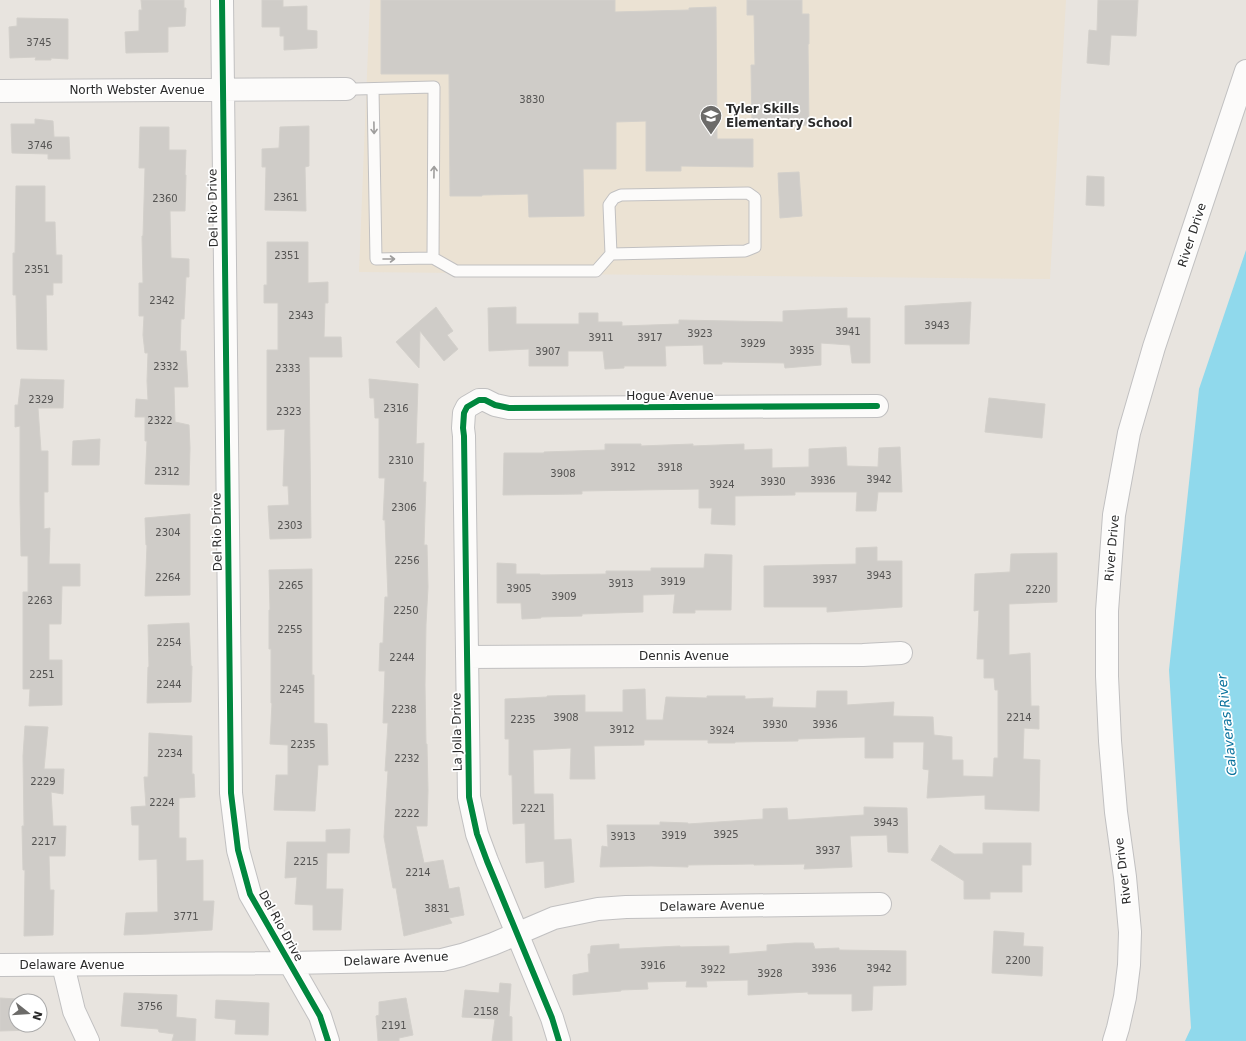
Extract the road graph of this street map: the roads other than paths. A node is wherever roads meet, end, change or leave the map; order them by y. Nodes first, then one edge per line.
1 (222, 0) edge
2 (1246, 71) edge
3 (223, 89) junction
4 (346, 89) joint
5 (373, 89) junction
6 (0, 91) edge
7 (611, 254) junction
8 (433, 258) junction
9 (877, 406) dead end
10 (467, 407) joint
11 (901, 653) dead end
12 (467, 657) junction
13 (880, 904) dead end
14 (517, 934) junction
15 (289, 963) junction
16 (0, 965) edge
17 (63, 965) junction
18 (88, 1041) edge
19 (328, 1041) edge
20 (559, 1041) edge
21 (1114, 1041) edge

1 - 3 street, Del Rio Drive
2 - 21 street, River Drive
3 - 4 street, North Webster Avenue
3 - 6 street, North Webster Avenue
3 - 15 street, Del Rio Drive
4 - 5 lane
5 -> 8 lane
8 -> 5 lane
7 - 7 lane
7 - 8 lane
9 - 10 street, Hogue Avenue
10 - 12 street, La Jolla Drive
11 - 12 street, Dennis Avenue
12 - 14 street, La Jolla Drive
13 - 14 street, Delaware Avenue
14 - 15 street, Delaware Avenue
14 - 20 street, La Jolla Drive
15 - 17 street, Delaware Avenue
15 - 19 street, Del Rio Drive
16 - 17 street, Delaware Avenue
17 - 18 street

